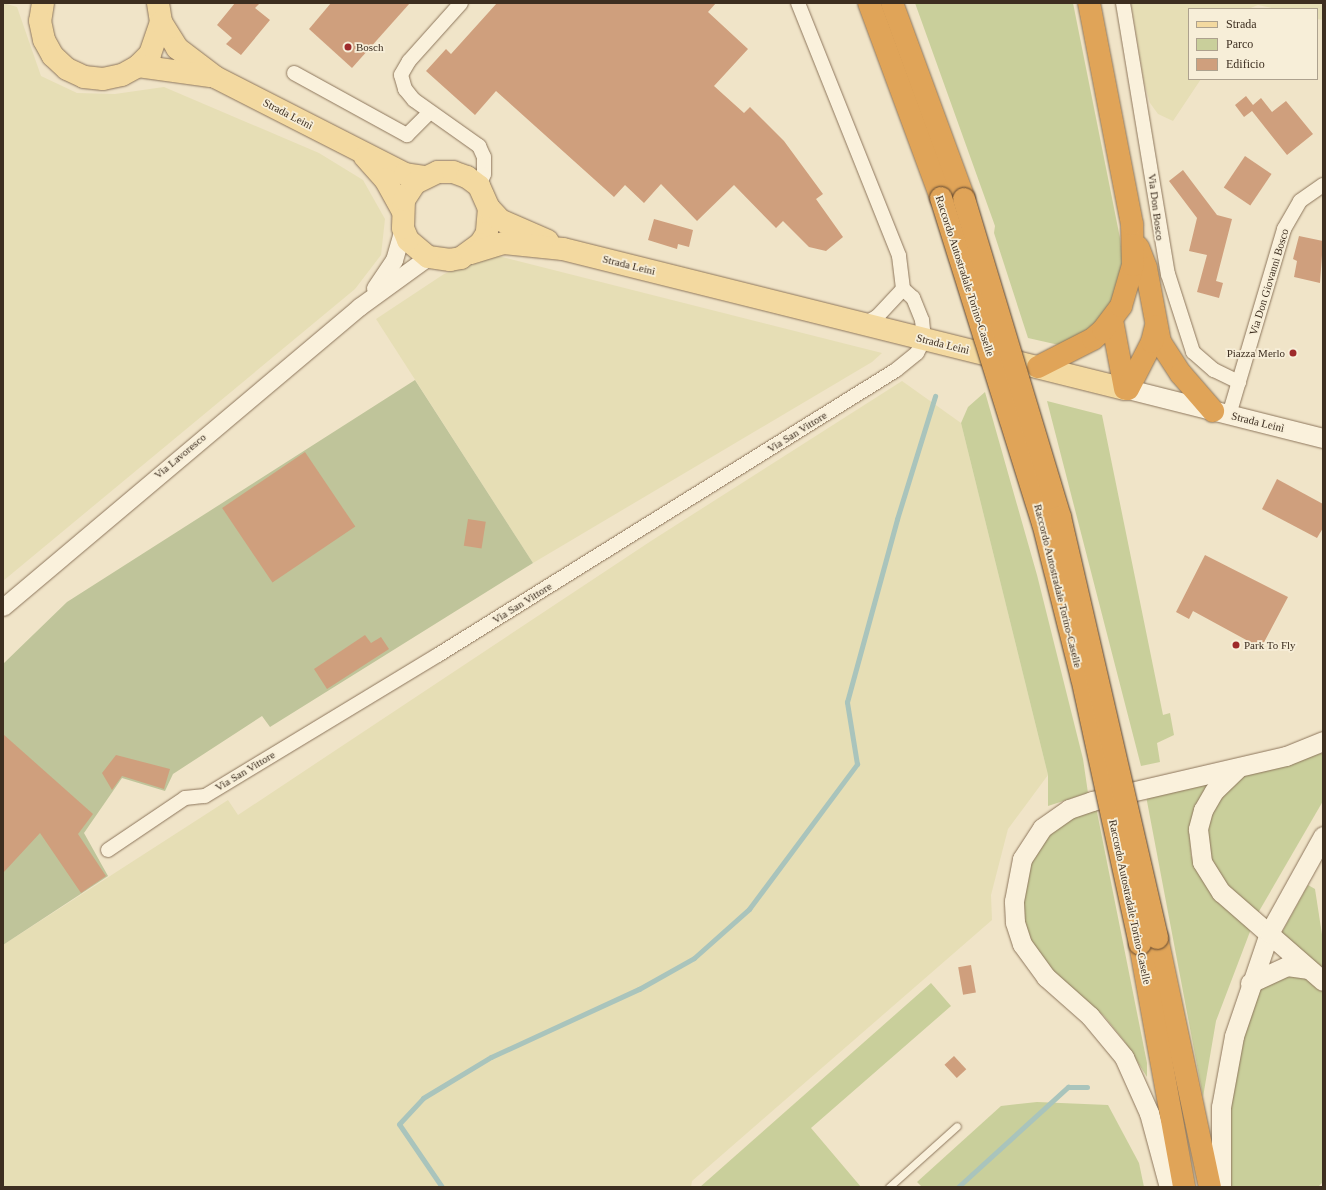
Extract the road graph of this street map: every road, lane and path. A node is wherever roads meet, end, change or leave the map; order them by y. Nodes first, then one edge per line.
1 (28, 3) edge
2 (461, 3) edge
3 (798, 3) edge
4 (869, 3) edge
5 (892, 3) edge
6 (1089, 3) edge
7 (1123, 3) edge
8 (42, 12) edge
9 (159, 13) edge
10 (138, 66) junction
11 (294, 72) dead end
12 (215, 77) junction
13 (430, 113) junction
14 (361, 151) junction
15 (424, 177) junction
16 (1323, 185) edge
17 (479, 186) junction
18 (489, 208) junction
19 (402, 219) junction
20 (1134, 238) junction
21 (563, 249) junction
22 (471, 253) junction
23 (428, 257) junction
24 (903, 289) junction
25 (359, 307) junction
26 (1112, 320) junction
27 (864, 324) junction
28 (1156, 326) junction
29 (924, 339) junction
30 (1038, 367) junction
31 (1239, 382) junction
32 (1126, 389) junction
33 (1221, 413) junction
34 (1323, 438) edge
35 (3, 607) edge
36 (1320, 745) edge
37 (1237, 769) junction
38 (1323, 836) edge
39 (108, 850) dead end
40 (1269, 933) junction
41 (1149, 941) junction
42 (1316, 975) edge
43 (1250, 983) junction
44 (957, 1126) dead end
45 (889, 1187) edge
46 (1169, 1187) edge
47 (1184, 1187) edge
48 (1210, 1187) edge
49 (1221, 1187) edge

1 - 8 main road
2 - 13 street
3 - 24 street
4 - 41 highway, Raccordo Autostradale Torino-Caselle, bridge
5 - 41 highway, Raccordo Autostradale Torino-Caselle, bridge
6 - 20 highway
7 - 31 street, Via Don Bosco
8 - 10 main road
9 - 10 main road
9 - 12 main road, Strada Leinì
10 - 12 main road, Strada Leinì
11 - 13 street
12 - 14 main road, Strada Leinì
13 - 17 street
14 - 15 main road, Strada Leinì
14 - 19 main road, Strada Leinì
15 - 17 main road
15 - 19 main road
16 - 31 street, Via Don Giovanni Bosco
17 - 18 main road
18 - 21 main road, Strada Leinì
18 - 22 main road
19 - 23 main road
19 - 25 street
20 - 26 highway
20 - 28 highway
21 - 22 main road, Strada Leinì
21 - 27 main road, Strada Leinì
22 - 23 main road
23 - 25 street
24 - 27 street
24 - 29 street
25 - 35 street, Via Lavoresco
26 - 30 highway
26 - 32 highway
27 - 29 main road, Strada Leinì
28 - 32 highway
28 - 33 highway
29 - 30 main road, Strada Leinì
29 - 39 street, Via San Vittore
30 - 32 main road, Strada Leinì
31 - 33 street, Via Don Giovanni Bosco
32 - 33 main road, Strada Leinì
33 - 34 main road, Strada Leinì
36 - 37 main road
37 - 40 main road
37 - 46 main road
38 - 40 main road
40 - 42 main road
40 - 43 main road
41 - 47 highway, Raccordo Autostradale Torino-Caselle
41 - 48 highway, Raccordo Autostradale Torino-Caselle
42 - 43 main road
43 - 49 main road
44 - 45 lane

